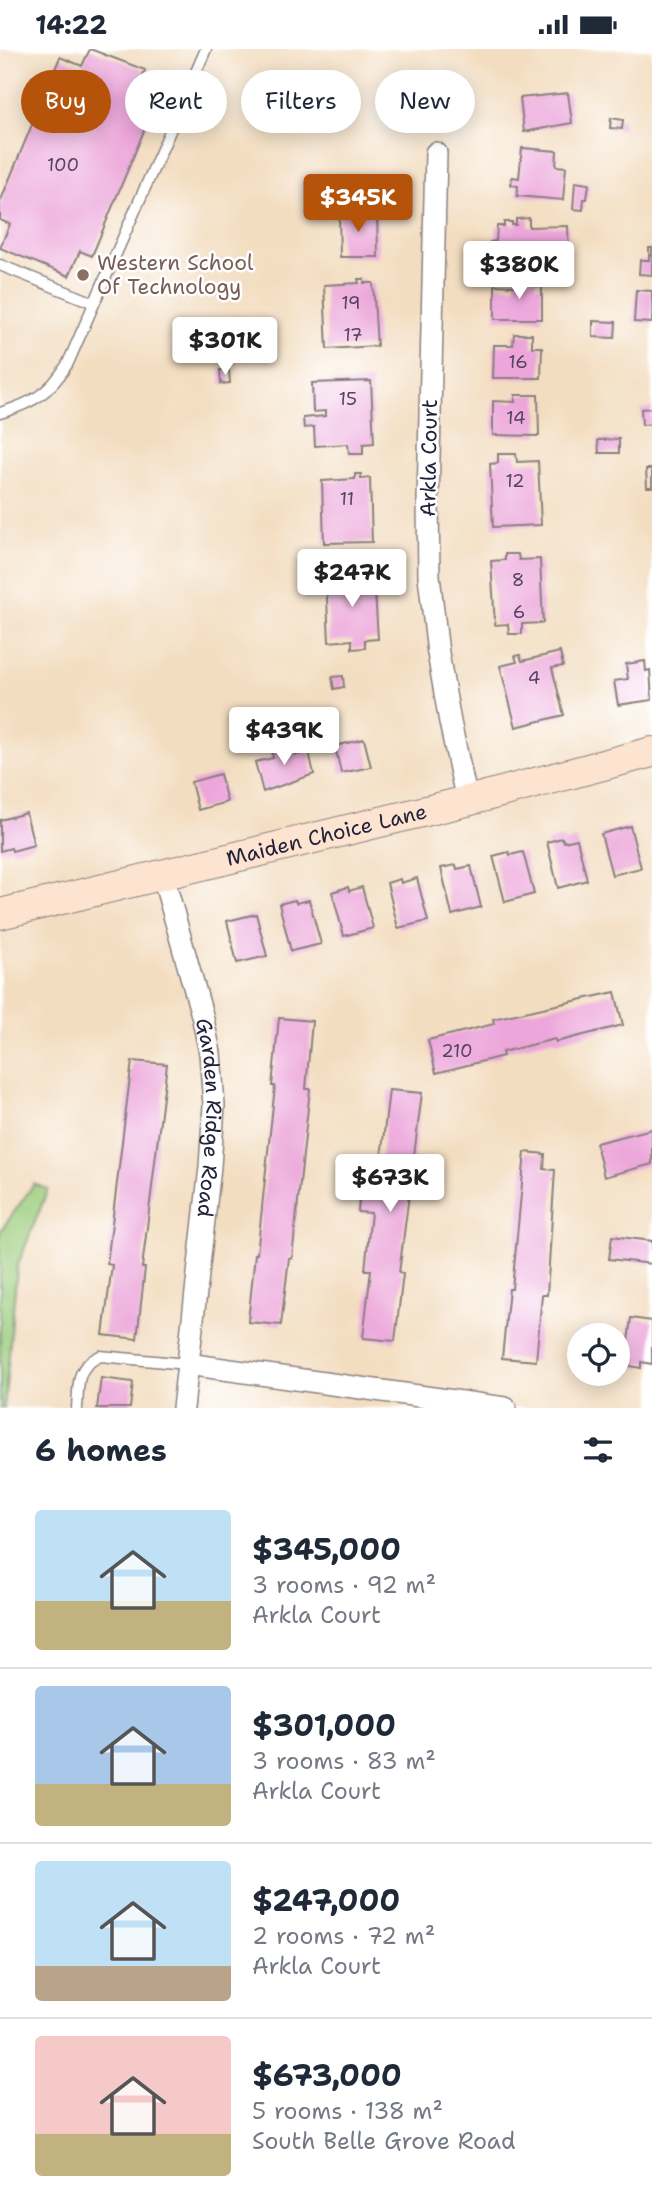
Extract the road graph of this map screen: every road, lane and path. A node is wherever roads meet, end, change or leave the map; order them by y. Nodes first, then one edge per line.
1 (206, 49) edge
2 (436, 153) dead end
3 (0, 265) edge
4 (94, 303) junction
5 (0, 413) edge
6 (652, 752) edge
7 (467, 801) junction
8 (163, 876) junction
9 (0, 914) edge
10 (187, 1364) junction
11 (77, 1408) edge
12 (183, 1408) edge
13 (505, 1408) edge

1 - 4 lane
2 - 7 street, Arkla Court
3 - 4 lane
4 - 5 lane
6 - 7 main road, Maiden Choice Lane
7 - 8 main road, Maiden Choice Lane
8 - 9 main road, Maiden Choice Lane
8 - 10 street, Garden Ridge Road
10 - 11 lane
10 - 12 street, Garden Ridge Road
10 - 13 street

